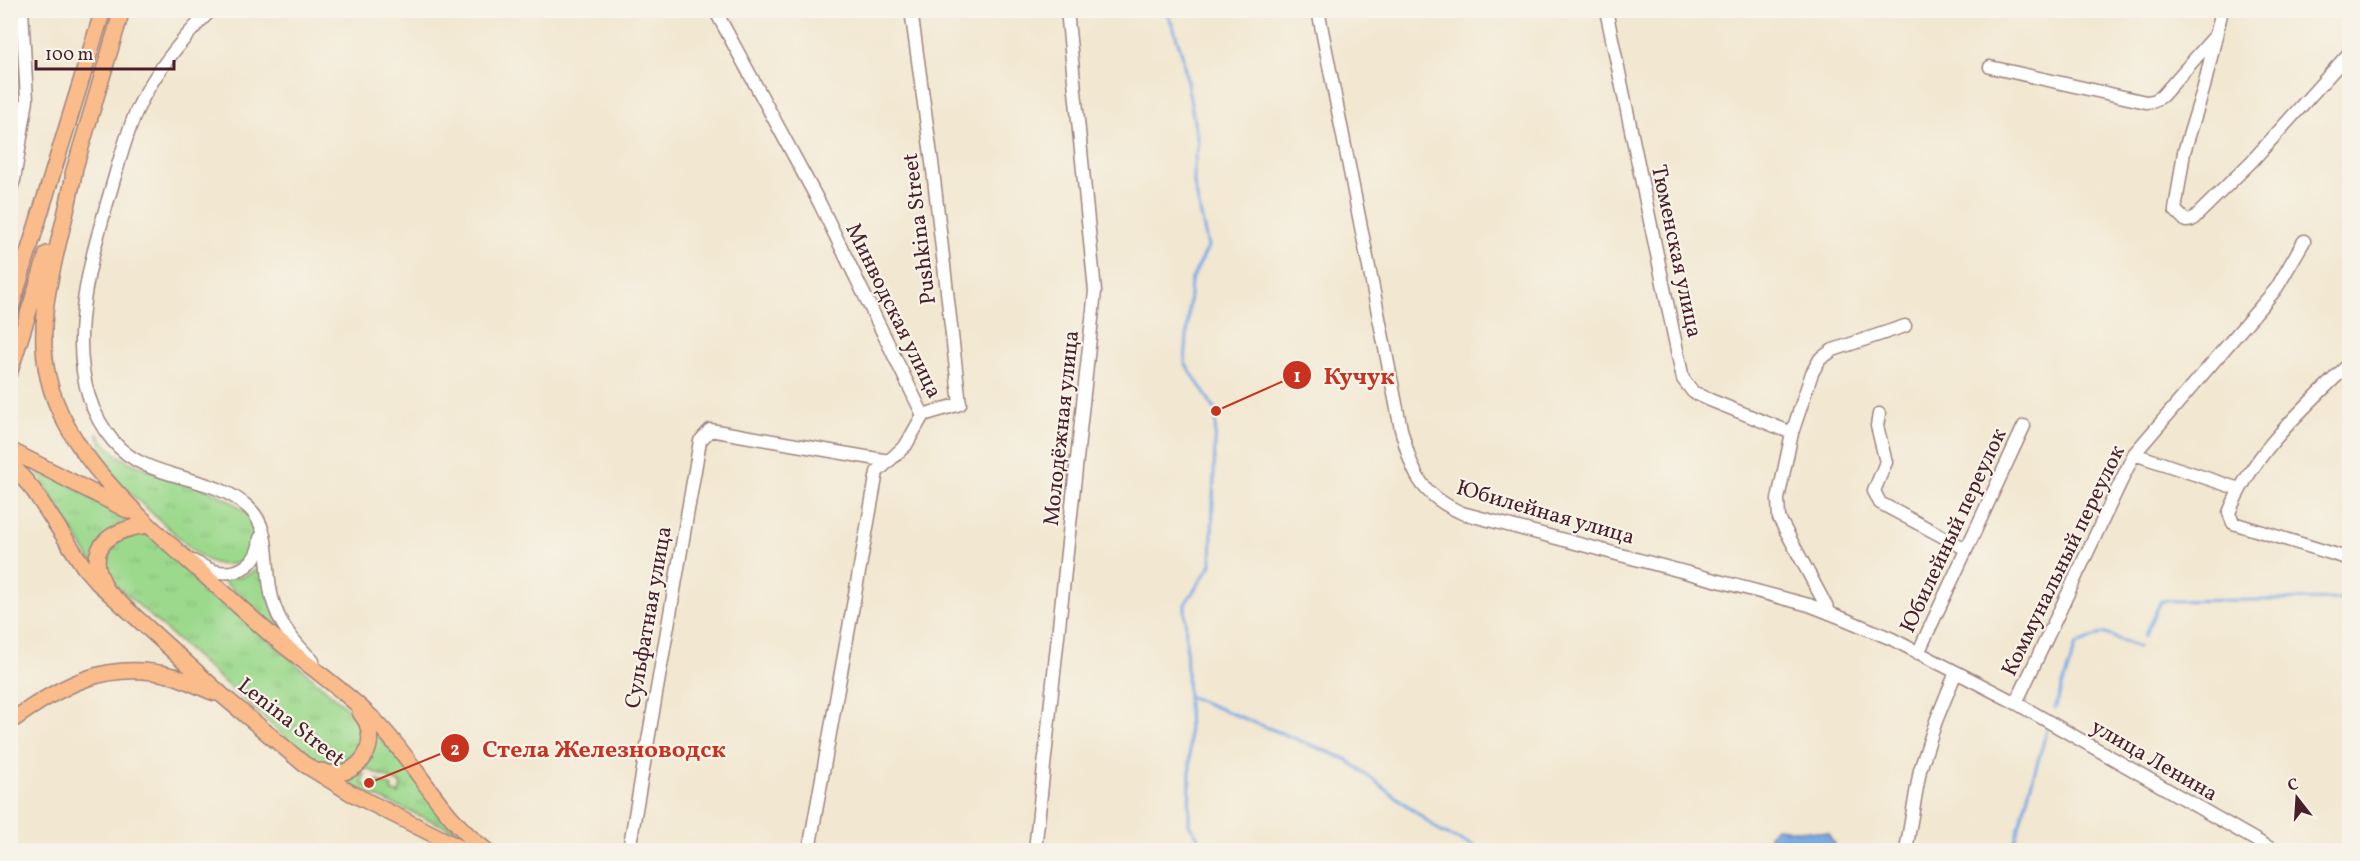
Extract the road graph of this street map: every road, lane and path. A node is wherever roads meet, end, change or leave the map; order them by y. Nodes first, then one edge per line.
1 (22, 10) edge
2 (103, 10) edge
3 (122, 10) edge
4 (212, 10) edge
5 (715, 10) edge
6 (911, 10) edge
7 (1067, 10) edge
8 (1318, 10) edge
9 (1606, 10) edge
10 (2222, 10) edge
11 (2216, 36) junction
12 (2349, 52) edge
13 (1990, 67) dead end
14 (75, 167) junction
15 (10, 191) edge
16 (2304, 241) dead end
17 (10, 311) edge
18 (1905, 326) dead end
19 (2349, 363) edge
20 (10, 371) edge
21 (1879, 414) dead end
22 (923, 415) junction
23 (2024, 426) dead end
24 (1792, 433) junction
25 (10, 450) edge
26 (2134, 454) junction
27 (889, 461) junction
28 (10, 462) edge
29 (2239, 489) junction
30 (144, 521) junction
31 (258, 522) junction
32 (1966, 549) junction
33 (183, 557) junction
34 (2349, 559) edge
35 (113, 596) junction
36 (1830, 613) junction
37 (1918, 653) junction
38 (1956, 672) junction
39 (223, 696) junction
40 (353, 701) junction
41 (2016, 703) junction
42 (10, 722) edge
43 (304, 764) junction
44 (464, 850) edge
45 (486, 850) edge
46 (629, 850) edge
47 (809, 850) edge
48 (1035, 850) edge
49 (1906, 850) edge
50 (2273, 850) edge

1 - 15 street
2 - 17 main road
3 - 14 main road
4 - 31 street
5 - 22 street, Минводская улица
6 - 22 street, Pushkina Street
7 - 48 street, Молодёжная улица
8 - 36 street, Юбилейная улица
9 - 24 street, Тюменская улица
10 - 11 street
11 - 12 street
11 - 13 street
14 - 20 main road
14 - 30 main road
16 - 26 street, Коммунальный переулок
18 - 24 street
19 - 29 street
21 - 32 street
22 - 27 street, Минводская улица
23 - 32 street, Юбилейный переулок
24 - 36 street
25 - 30 main road
26 - 29 street
26 - 41 street, Коммунальный переулок
27 - 46 street, Сульфатная улица
27 - 47 street, Минводская улица
28 - 35 main road, Lenina Street
29 - 34 street
30 - 33 main road
30 - 35 main road
31 - 33 street
31 - 40 street
32 - 37 street, Юбилейный переулок
33 - 40 main road
35 - 39 main road, Lenina Street
36 - 37 street, Юбилейная улица
37 - 38 street, Юбилейная улица
38 - 41 street, Юбилейная улица
38 - 49 street
39 - 42 main road
39 - 43 main road, Lenina Street
40 - 43 main road
40 - 45 main road
41 - 50 street, улица Ленина
43 - 44 main road, Lenina Street

